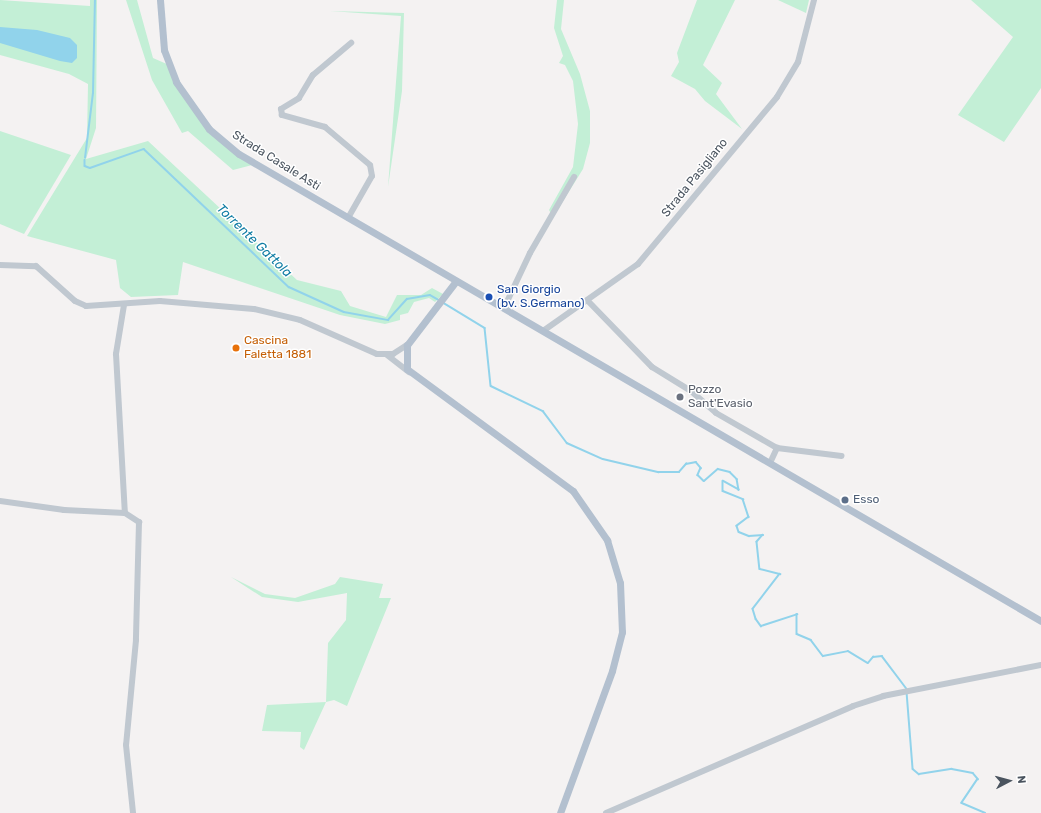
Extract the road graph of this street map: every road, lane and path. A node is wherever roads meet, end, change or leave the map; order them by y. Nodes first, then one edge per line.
1 (160, 0) edge
2 (814, 0) edge
3 (351, 43) dead end
4 (574, 177) dead end
5 (348, 218) junction
6 (0, 265) edge
7 (456, 281) junction
8 (588, 301) junction
9 (124, 305) junction
10 (504, 308) junction
11 (543, 331) junction
12 (407, 345) junction
13 (387, 355) junction
14 (409, 372) junction
15 (777, 448) junction
16 (842, 456) dead end
17 (770, 463) junction
18 (0, 501) edge
19 (125, 513) junction
20 (1041, 621) edge
21 (1041, 665) edge
22 (133, 813) edge
23 (560, 813) edge
24 (606, 813) edge

1 - 5 main road, Strada Casale Asti
2 - 8 street, Strada Pasigliano
3 - 5 street
4 - 10 street
5 - 7 main road, Strada Casale Asti
6 - 9 street
7 - 10 main road, Strada Casale Asti
7 - 12 main road
8 - 11 street, Strada Pasigliano
8 - 15 street
9 - 13 street
9 - 19 street
10 - 11 main road, Strada Casale Asti
11 - 17 main road, Strada Casale Asti
12 - 13 street
12 - 14 main road
13 - 14 street
14 - 23 main road
15 - 16 street
15 - 17 street
17 - 20 main road, Strada Casale Asti
18 - 19 street
19 - 22 street
21 - 24 street

